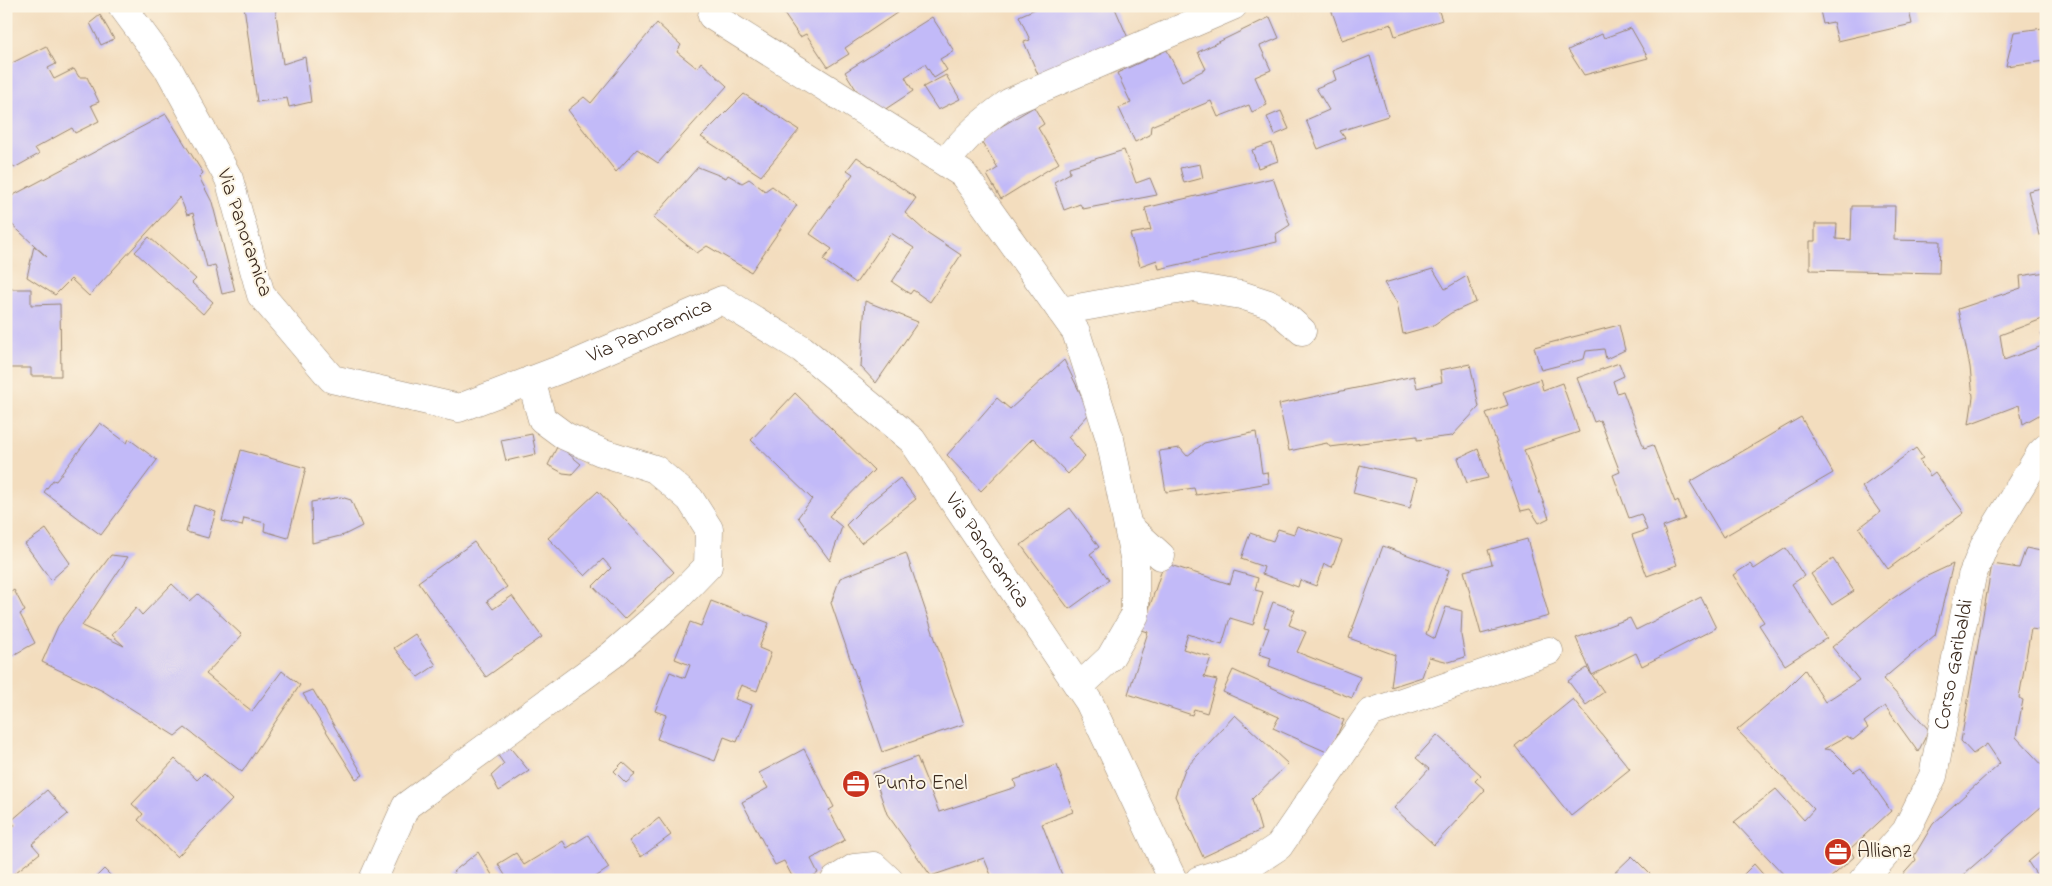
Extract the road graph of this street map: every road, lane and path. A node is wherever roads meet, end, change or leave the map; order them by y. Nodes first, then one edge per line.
1 (122, 6) edge
2 (1232, 6) edge
3 (712, 16) dead end
4 (946, 162) junction
5 (1061, 311) junction
6 (1302, 331) dead end
7 (531, 380) junction
8 (2046, 448) edge
9 (1128, 526) junction
10 (1161, 556) dead end
11 (1549, 651) dead end
12 (1110, 658) junction
13 (1079, 686) junction
14 (1103, 730) junction
15 (373, 880) edge
16 (835, 880) edge
17 (889, 880) edge
18 (1173, 880) edge
19 (1200, 880) edge
20 (1864, 880) edge

1 - 7 street, Via Panoramica
2 - 4 street
3 - 4 street
4 - 5 street
5 - 6 street
5 - 9 street
7 - 13 street, Via Panoramica
7 - 15 street
8 - 20 street, Corso Garibaldi
9 - 10 street
9 - 12 street
11 - 19 street
12 - 13 street
12 - 14 street
13 - 14 street, Via Panoramica
14 - 18 street, Via Panoramica
16 - 17 street

